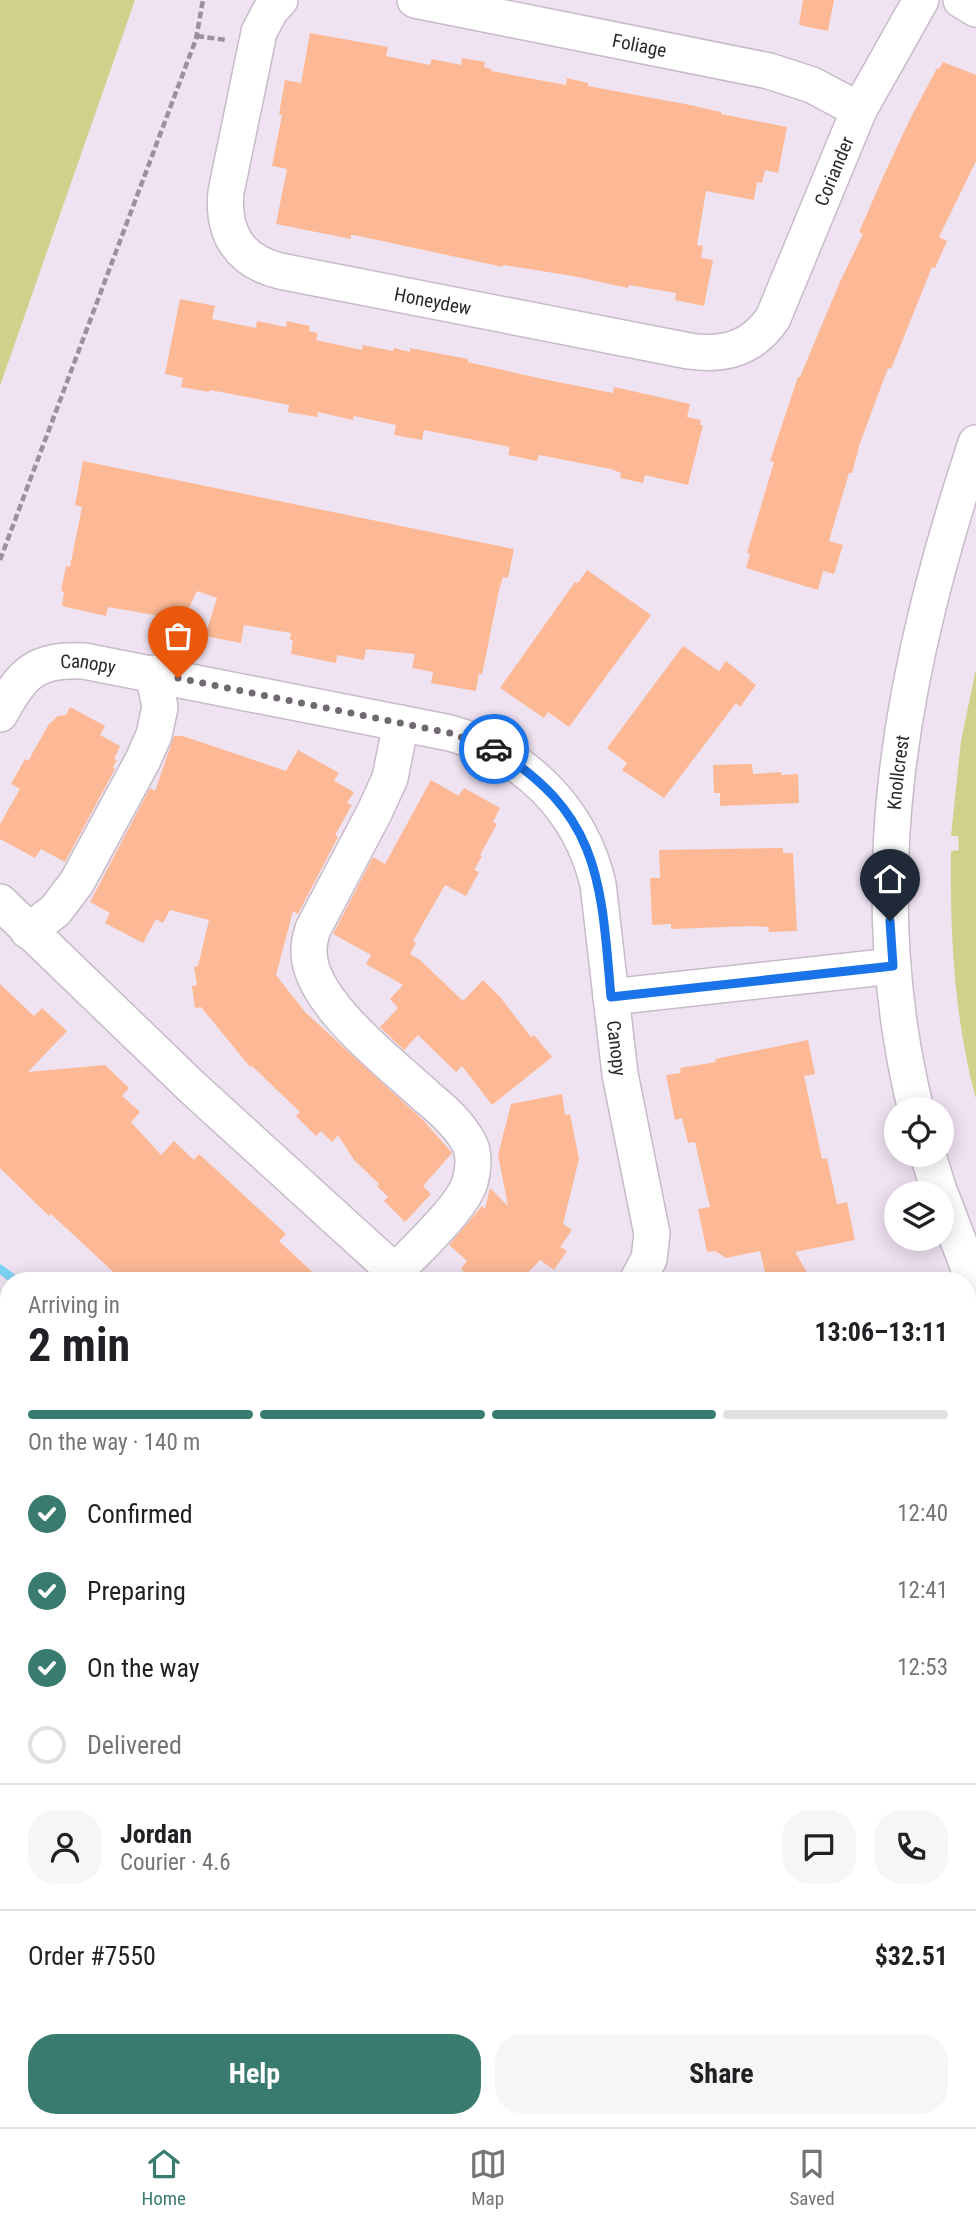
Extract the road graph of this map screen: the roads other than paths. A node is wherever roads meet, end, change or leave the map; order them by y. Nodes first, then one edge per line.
1 (280, 0) edge
2 (415, 0) edge
3 (921, 0) edge
4 (961, 0) edge
5 (976, 9) edge
6 (859, 110) junction
7 (751, 342) joint
8 (976, 443) edge
9 (153, 673) junction
10 (0, 714) edge
11 (401, 723) junction
12 (0, 902) edge
13 (28, 931) junction
14 (893, 966) junction
15 (611, 997) junction
16 (913, 1097) edge
17 (954, 1230) edge
18 (396, 1272) edge
19 (403, 1272) edge
20 (642, 1272) edge
21 (970, 1272) edge

1 - 7 street, Honeydew
2 - 6 street, Foliage
3 - 6 street, Coriander
4 - 5 street
6 - 7 street, Coriander
8 - 14 street, Knollcrest
9 - 10 street, Canopy
9 - 11 street, Canopy
9 - 13 street
11 - 15 street, Canopy
11 - 19 street
12 - 13 street
13 - 18 street
14 - 15 street
14 - 16 street, Knollcrest
15 - 20 street, Canopy
17 - 21 street

